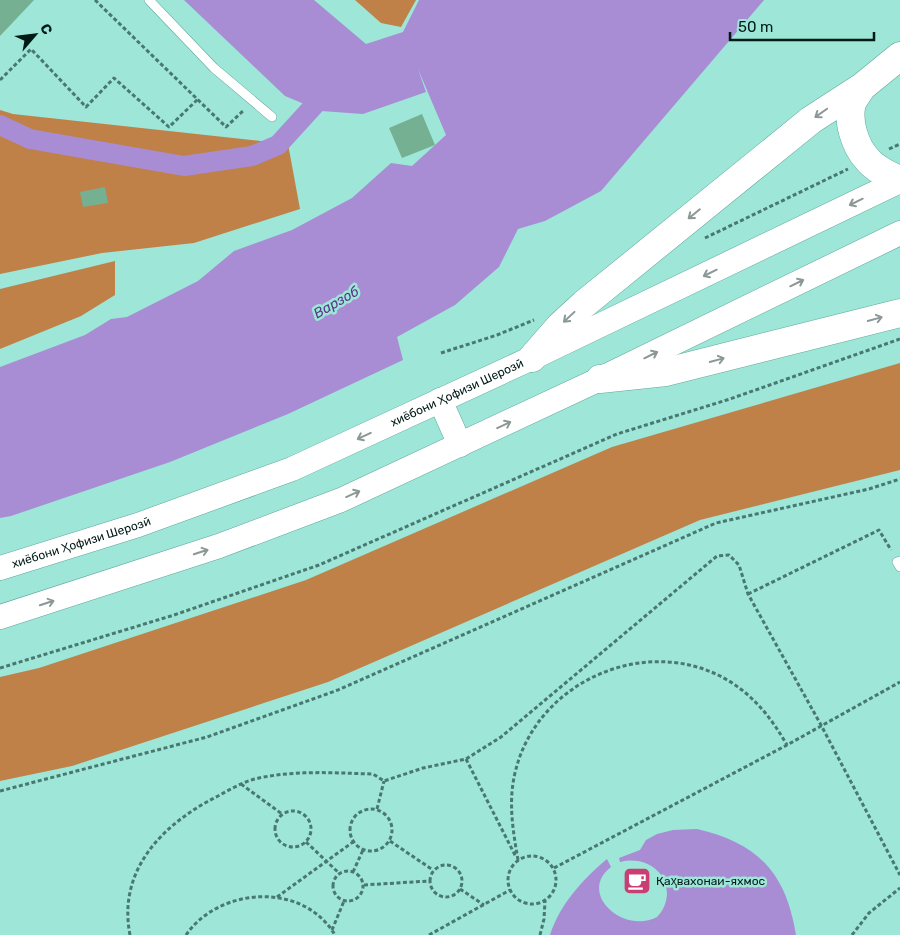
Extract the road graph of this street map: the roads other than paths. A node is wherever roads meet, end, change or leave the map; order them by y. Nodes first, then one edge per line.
1 (149, 0) edge
2 (900, 56) edge
3 (862, 87) junction
4 (272, 117) dead end
5 (900, 181) edge
6 (900, 233) edge
7 (900, 313) edge
8 (532, 358) junction
9 (600, 379) junction
10 (440, 400) junction
11 (460, 445) junction
12 (0, 568) edge
13 (0, 617) edge

1 - 4 lane
2 - 3 highway
3 - 5 highway
3 -> 8 highway
5 -> 8 main road, хиёбони Ҳофизи Шерозӣ
9 -> 6 main road
9 -> 7 highway
8 - 10 main road, хиёбони Ҳофизи Шерозӣ
11 -> 9 main road
10 - 11 main road
10 -> 12 main road, хиёбони Ҳофизи Шерозӣ
13 -> 11 main road

